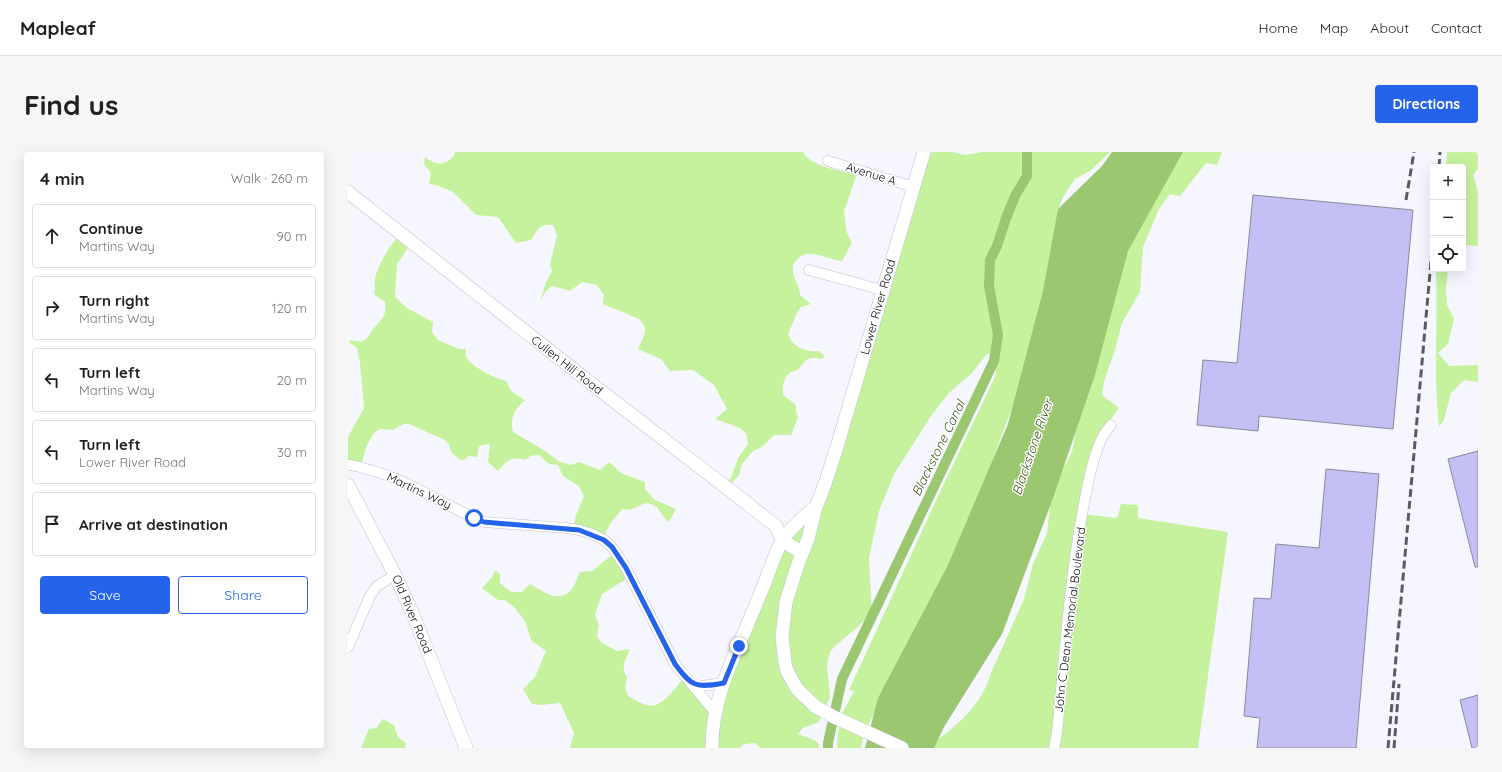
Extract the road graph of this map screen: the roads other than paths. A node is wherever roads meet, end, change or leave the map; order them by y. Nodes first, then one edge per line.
1 (924, 152) edge
2 (828, 161) dead end
3 (914, 187) junction
4 (348, 192) edge
5 (809, 270) dead end
6 (882, 290) junction
7 (1111, 425) dead end
8 (348, 465) edge
9 (348, 485) edge
10 (816, 507) junction
11 (782, 540) junction
12 (802, 553) junction
13 (395, 574) junction
14 (348, 647) edge
15 (724, 683) junction
16 (692, 684) junction
17 (715, 712) junction
18 (466, 748) edge
19 (712, 748) edge
20 (902, 748) edge
21 (1054, 748) edge

1 - 3 street, Lower River Road
2 - 3 street, Avenue A
3 - 6 street, Lower River Road
4 - 11 street, Cullen Hill Road
5 - 6 street
6 - 10 street, Lower River Road
7 - 21 street, John C Dean Memorial Boulevard
8 - 16 street, Martins Way
9 - 13 street, Old River Road
10 - 11 street, Lower River Road
10 - 12 street, Lower River Road
11 - 12 street
11 - 15 street, Lower River Road
12 - 20 street, Lower River Road
13 - 14 street
13 - 18 street, Old River Road
15 - 16 street
15 - 17 street, Lower River Road
16 - 17 street, Martins Way
17 - 19 street, Lower River Road

